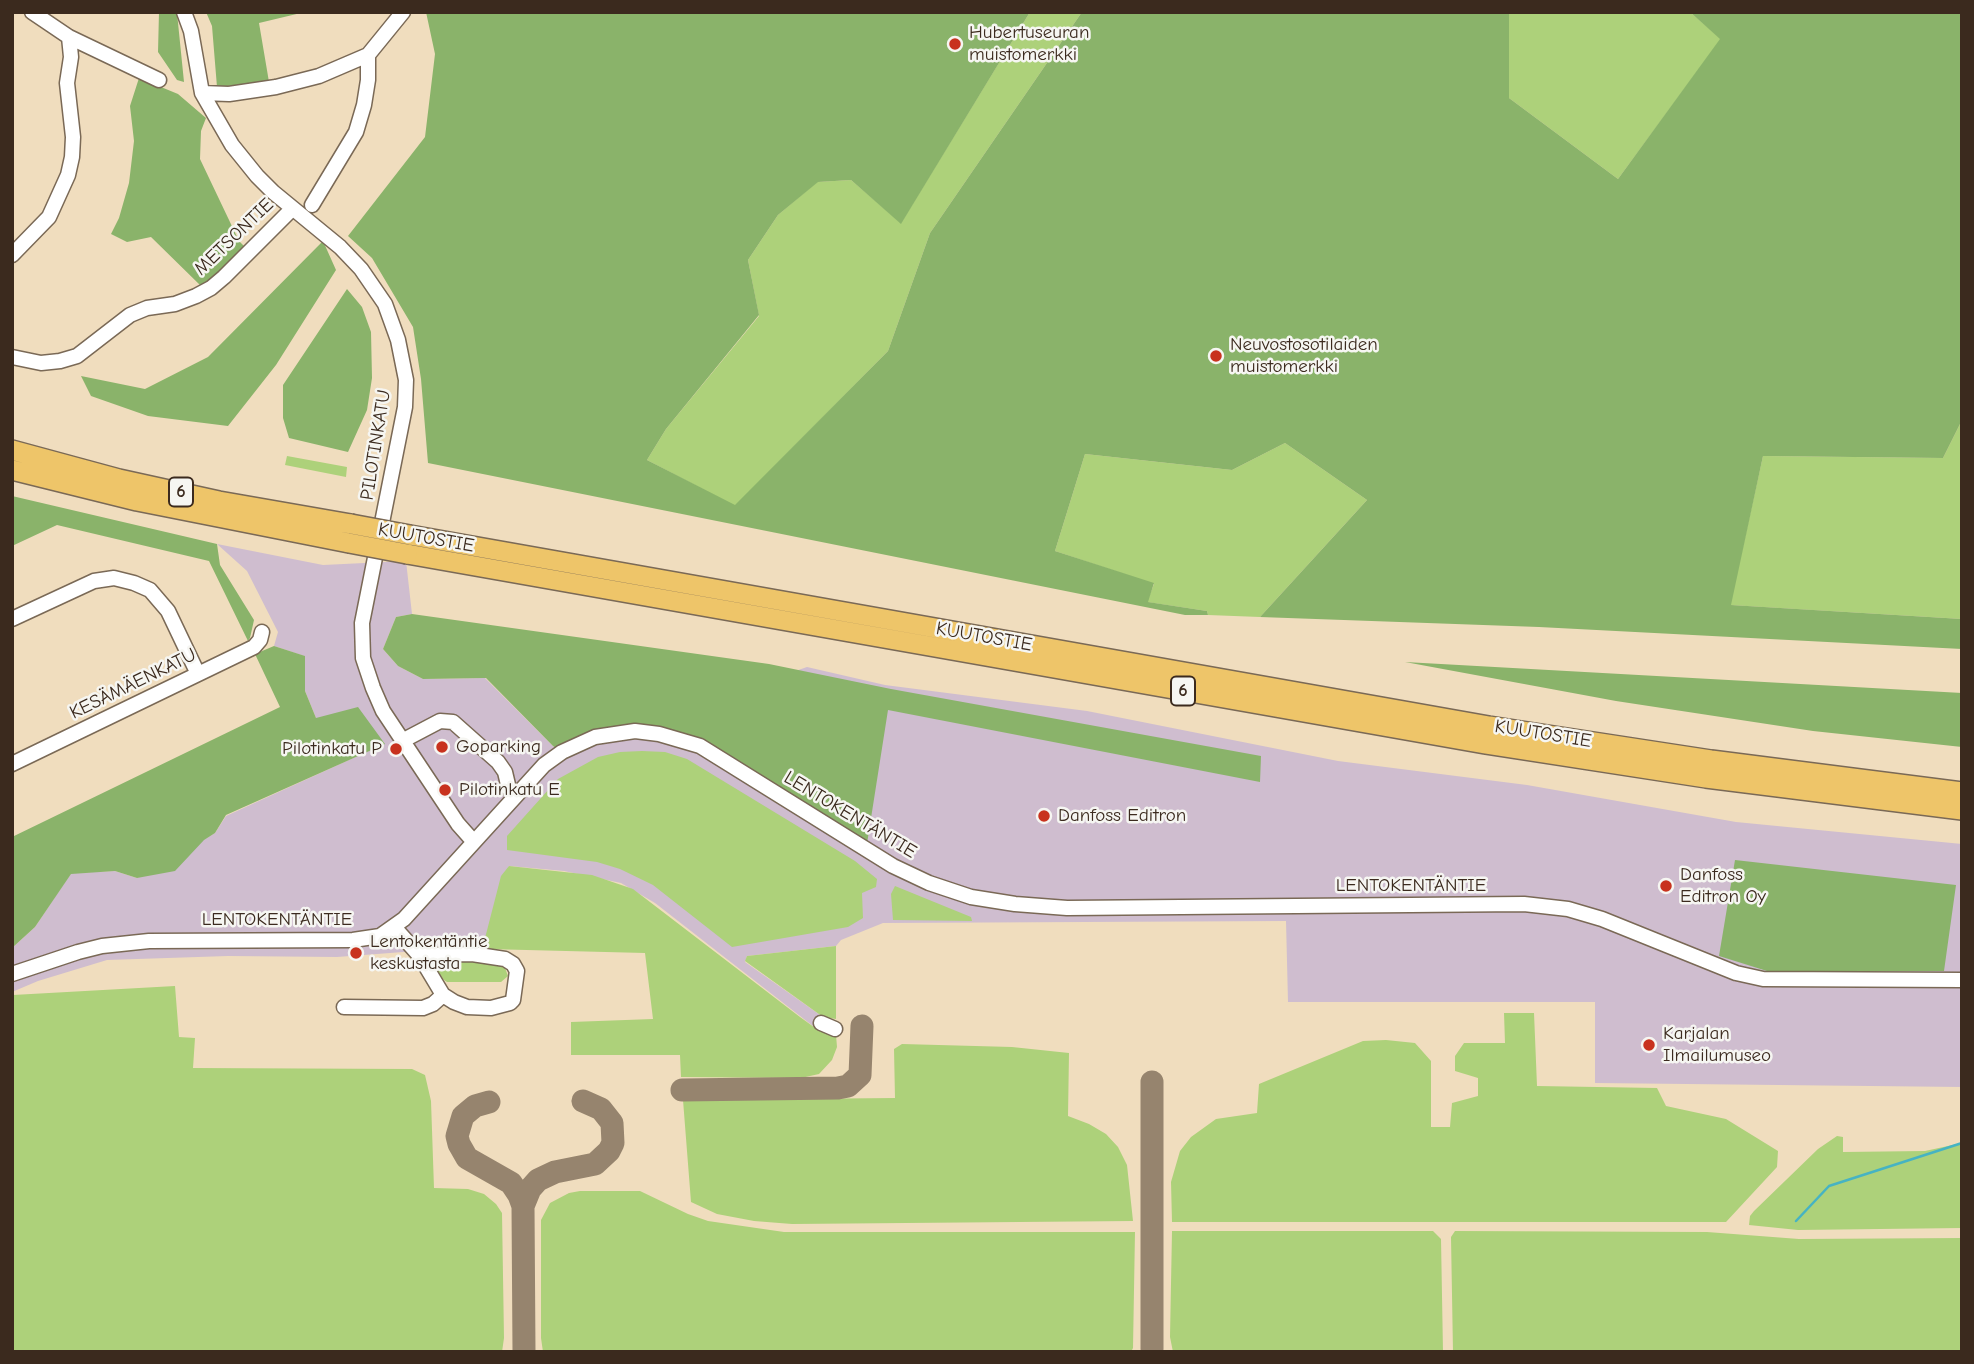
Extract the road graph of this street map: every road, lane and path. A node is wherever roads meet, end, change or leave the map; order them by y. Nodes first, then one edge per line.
1 (32, 12) edge
2 (184, 12) edge
3 (403, 12) edge
4 (69, 37) junction
5 (368, 55) junction
6 (159, 79) dead end
7 (202, 93) junction
8 (312, 205) dead end
9 (292, 209) junction
10 (12, 255) edge
11 (12, 357) edge
12 (12, 450) edge
13 (12, 470) edge
14 (350, 534) junction
15 (408, 544) junction
16 (12, 619) edge
17 (262, 632) dead end
18 (198, 674) junction
19 (402, 741) junction
20 (12, 764) edge
21 (1962, 792) edge
22 (514, 796) junction
23 (1962, 810) edge
24 (474, 842) junction
25 (394, 927) junction
26 (419, 955) junction
27 (12, 974) edge
28 (1962, 980) edge
29 (443, 995) junction
30 (344, 1007) dead end
31 (821, 1023) dead end
32 (835, 1029) dead end

1 - 4 street
2 - 7 street, PILOTINKATU
3 - 5 street
4 - 6 street
4 - 10 street
5 - 7 street
5 - 8 street
7 - 9 street, PILOTINKATU
9 - 11 street, METSONTIE
9 - 19 street, PILOTINKATU
12 - 14 highway, KUUTOSTIE / 6
13 - 14 highway, KUUTOSTIE / 6
14 - 15 highway, KUUTOSTIE / 6, bridge
15 - 21 highway, KUUTOSTIE / 6
15 - 23 highway, KUUTOSTIE / 6
16 - 18 street
17 - 18 street, KESÄMÄENKATU
18 - 20 street, KESÄMÄENKATU
19 - 22 street
19 - 24 street, PILOTINKATU
22 - 24 street, LENTOKENTÄNTIE
22 - 28 street, LENTOKENTÄNTIE
24 - 25 street, LENTOKENTÄNTIE
25 - 26 street
25 - 27 street, LENTOKENTÄNTIE
26 - 29 street
26 - 29 street
29 - 30 street
31 - 32 street

